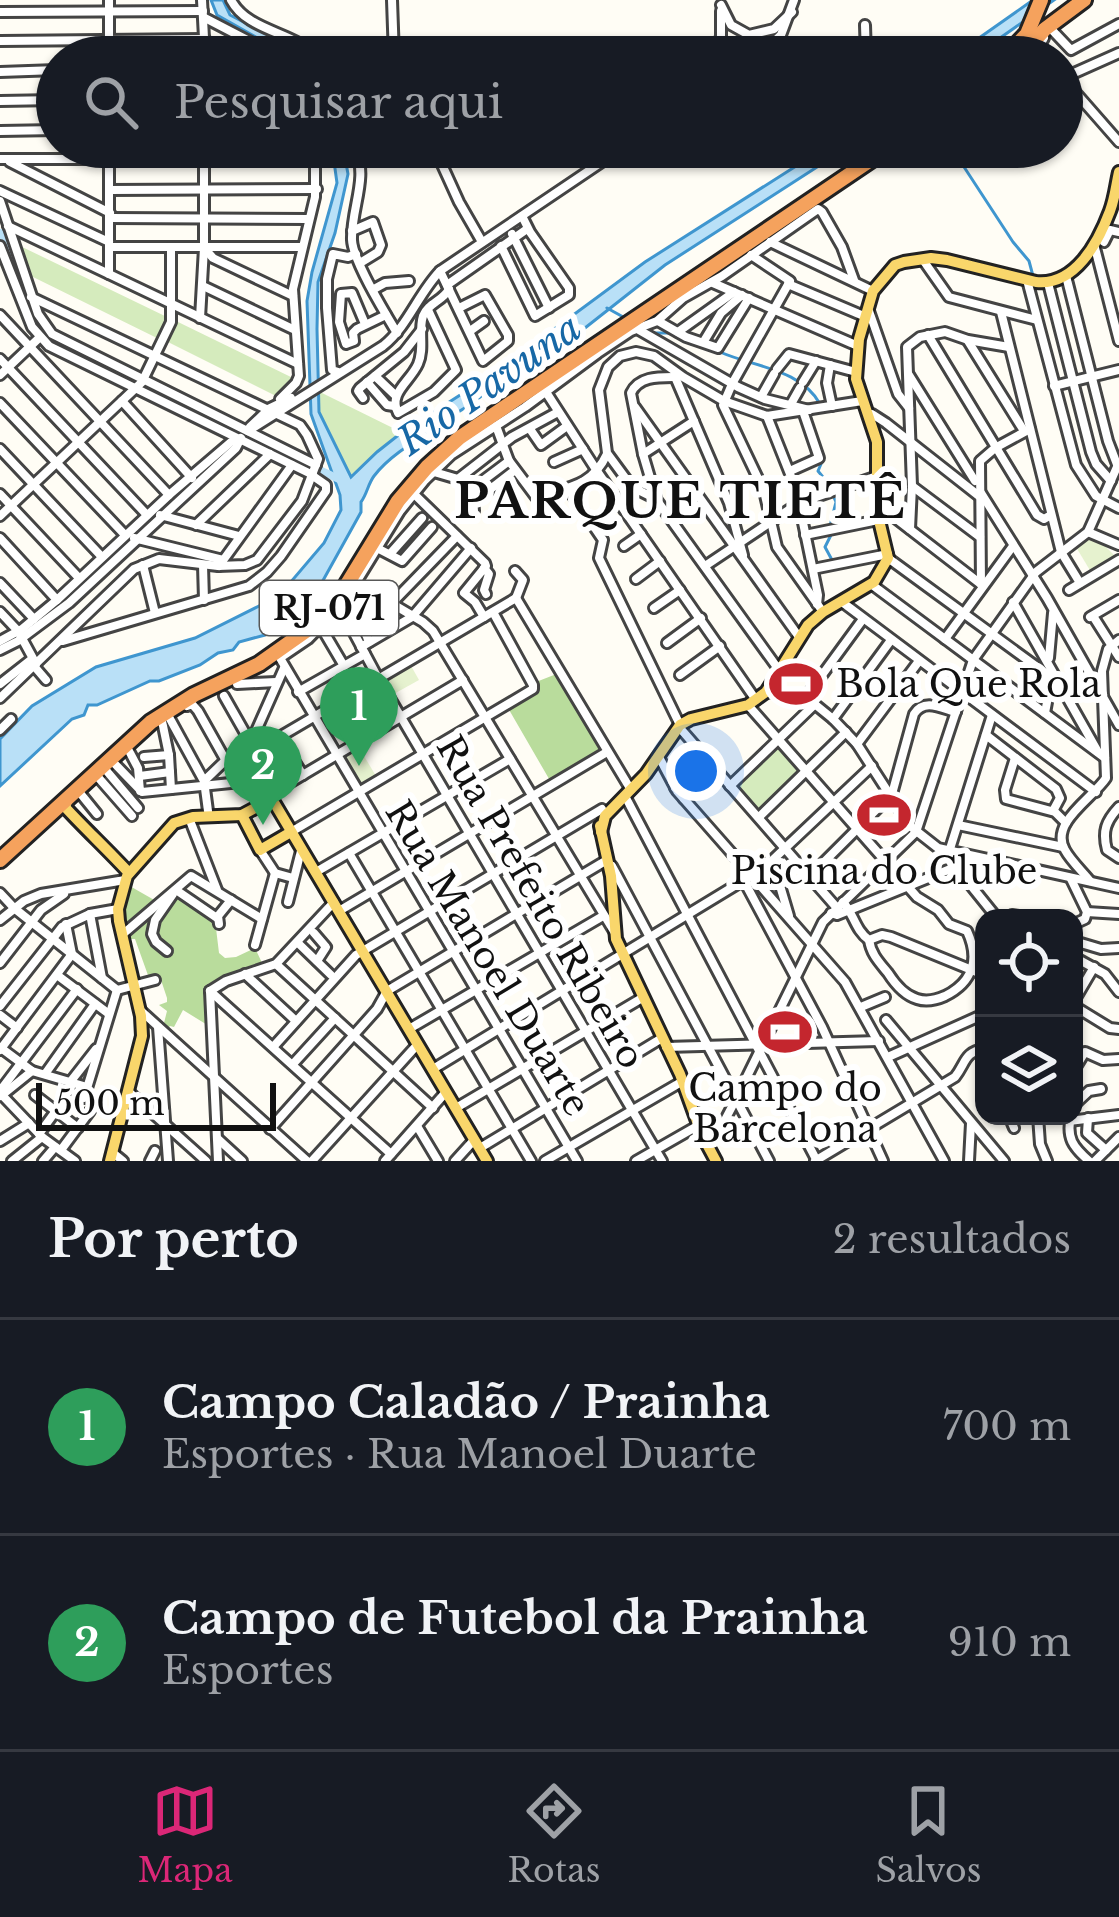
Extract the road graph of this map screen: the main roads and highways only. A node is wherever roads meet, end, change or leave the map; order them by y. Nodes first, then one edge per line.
1 (1041, 0) edge
2 (1088, 0) edge
3 (1025, 36) edge
4 (1036, 36) edge
5 (848, 168) edge
6 (860, 168) edge
7 (1119, 172) edge
8 (1117, 190) edge
9 (637, 323) junction
10 (72, 798) junction
11 (242, 815) junction
12 (48, 816) junction
13 (291, 832) junction
14 (0, 856) edge
15 (127, 876) junction
16 (710, 1147) edge
17 (113, 1159) edge
18 (487, 1161) edge

1 - 3 highway
2 - 4 highway
5 - 9 highway, RJ-071
6 - 9 highway, RJ-071
7 - 8 main road
8 - 16 main road
9 - 10 highway, RJ-071
9 - 14 highway, RJ-071
10 - 12 highway, RJ-071
10 - 15 main road
11 - 13 main road
11 - 13 main road
11 - 15 main road
12 - 14 highway, RJ-071
12 - 15 main road
13 - 18 main road
15 - 17 main road

